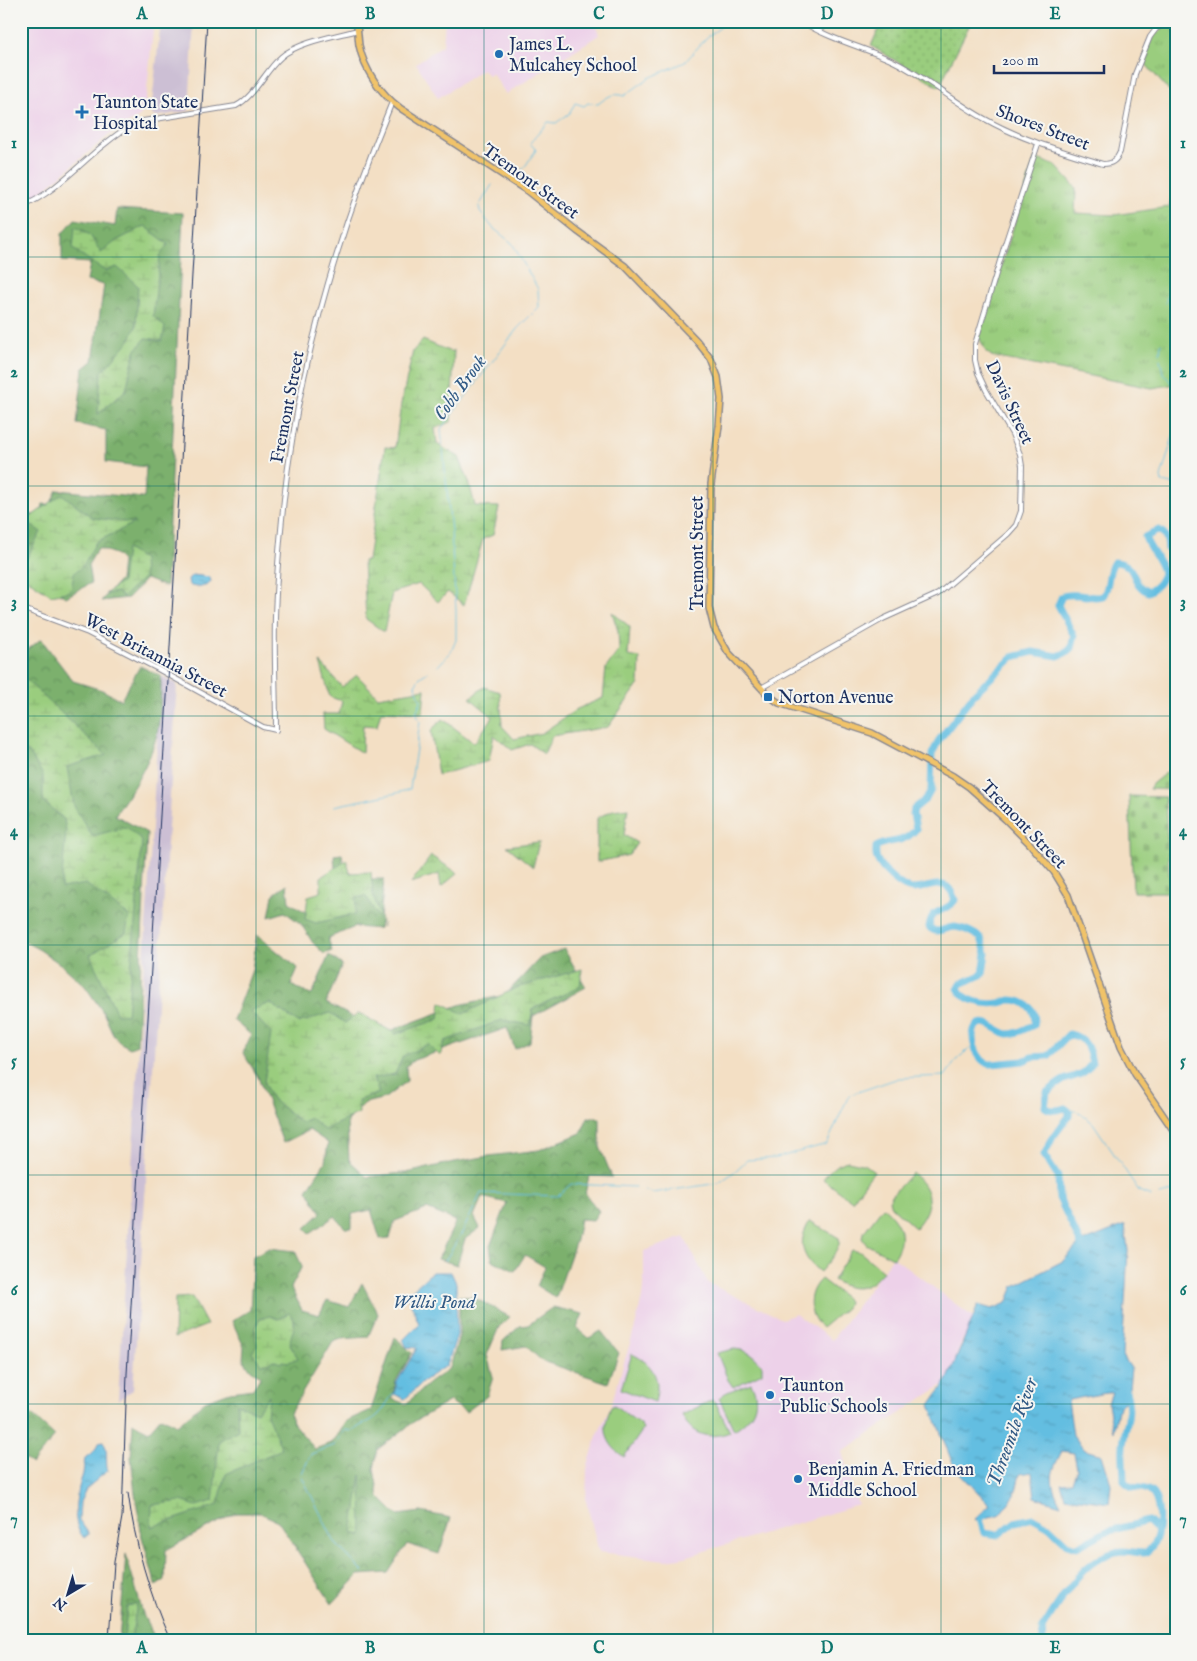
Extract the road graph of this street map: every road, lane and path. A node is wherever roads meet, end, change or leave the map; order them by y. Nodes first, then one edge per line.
1 (356, 21) edge
2 (801, 21) edge
3 (1167, 21) edge
4 (358, 30) junction
5 (392, 102) junction
6 (1038, 144) junction
7 (21, 207) edge
8 (21, 608) edge
9 (761, 688) junction
10 (276, 730) joint
11 (1174, 1131) edge

1 - 4 main road, Tremont Street
2 - 6 street, Shores Street
3 - 6 street, Shores Street
4 - 5 main road, Tremont Street
4 - 7 street
5 - 9 main road, Tremont Street
5 - 10 street, Fremont Street
6 - 9 street, Davis Street
8 - 10 street, West Britannia Street
9 - 11 main road, Tremont Street

